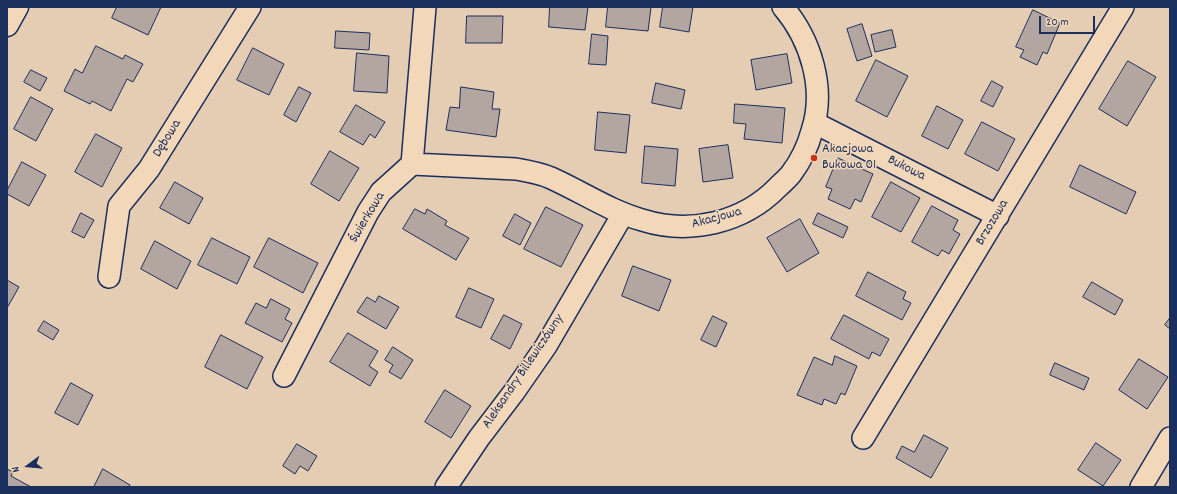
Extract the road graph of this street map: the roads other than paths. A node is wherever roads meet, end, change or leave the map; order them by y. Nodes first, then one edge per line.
1 (18, 7) edge
2 (250, 7) edge
3 (426, 7) edge
4 (1123, 7) edge
5 (788, 9) edge
6 (7, 24) edge
7 (815, 123) junction
8 (412, 164) junction
9 (623, 214) junction
10 (998, 216) junction
11 (109, 277) dead end
12 (284, 376) dead end
13 (863, 438) dead end
14 (1170, 438) edge
15 (446, 487) edge
16 (1141, 487) edge

1 - 6 main road
2 - 11 street, Dębowa
3 - 8 street
4 - 10 street, Brzozowa
5 - 7 street, Akacjowa
7 - 9 street, Akacjowa
7 - 10 street, Bukowa
8 - 9 street, Akacjowa
8 - 12 street, Świerkowa
9 - 15 street, Aleksandry Billewiczówny
10 - 13 street, Brzozowa
14 - 16 street

